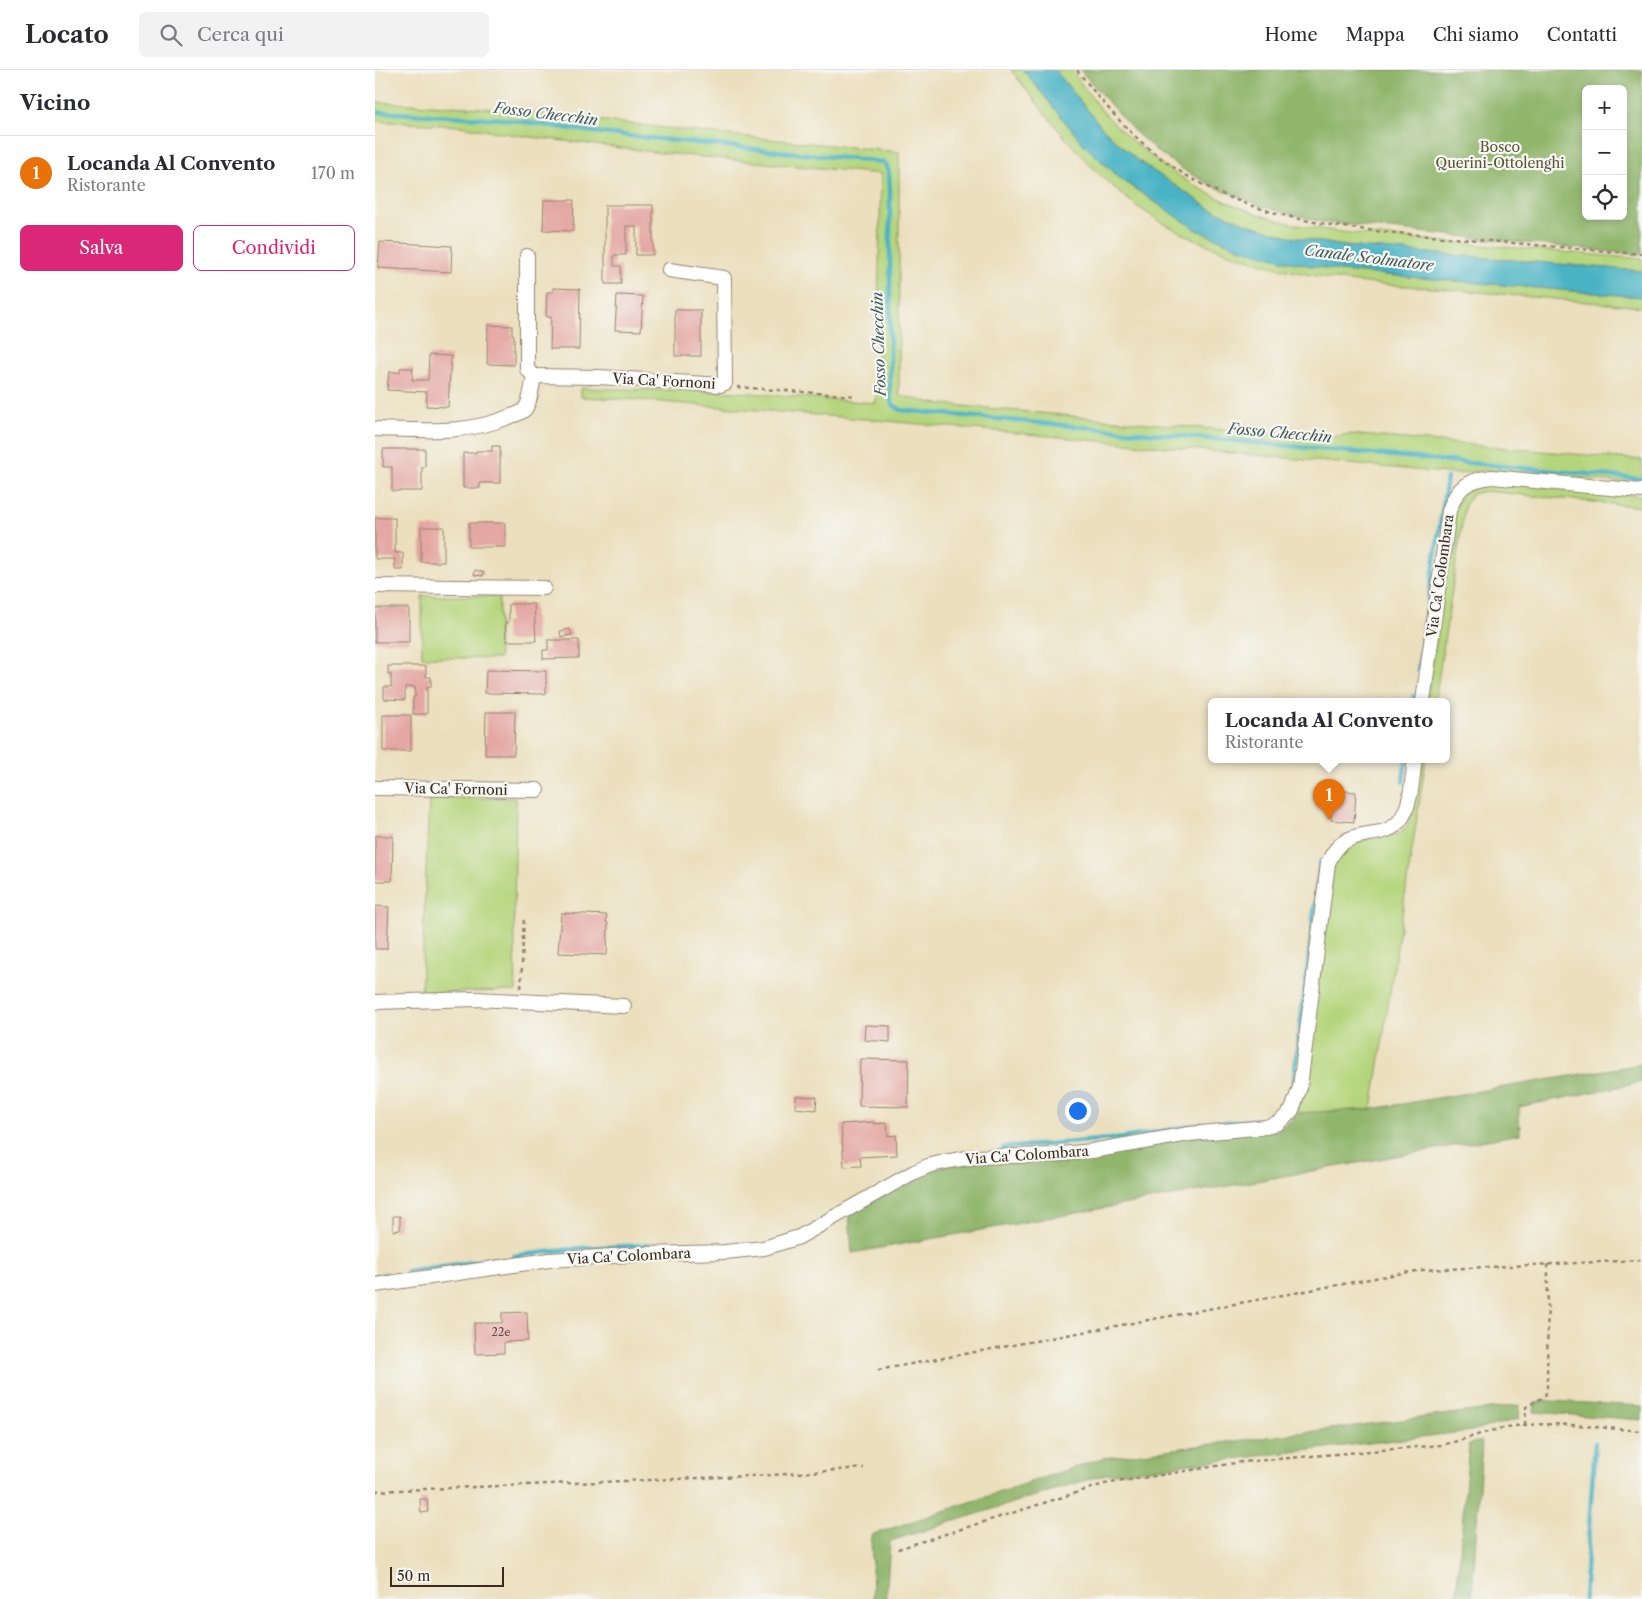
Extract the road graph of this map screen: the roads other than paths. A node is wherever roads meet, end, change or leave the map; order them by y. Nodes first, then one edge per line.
1 (527, 256) dead end
2 (669, 270) dead end
3 (534, 376) junction
4 (375, 429) edge
5 (1642, 491) edge
6 (375, 586) edge
7 (544, 588) dead end
8 (1423, 698) edge
9 (1414, 763) edge
10 (375, 788) edge
11 (537, 790) dead end
12 (375, 1002) edge
13 (624, 1006) dead end
14 (375, 1285) edge

1 - 3 street
2 - 3 street, Via Ca' Fornoni
3 - 4 street
5 - 8 street, Via Ca' Colombara
6 - 7 street
9 - 14 street, Via Ca' Colombara
10 - 11 street, Via Ca' Fornoni
12 - 13 street

